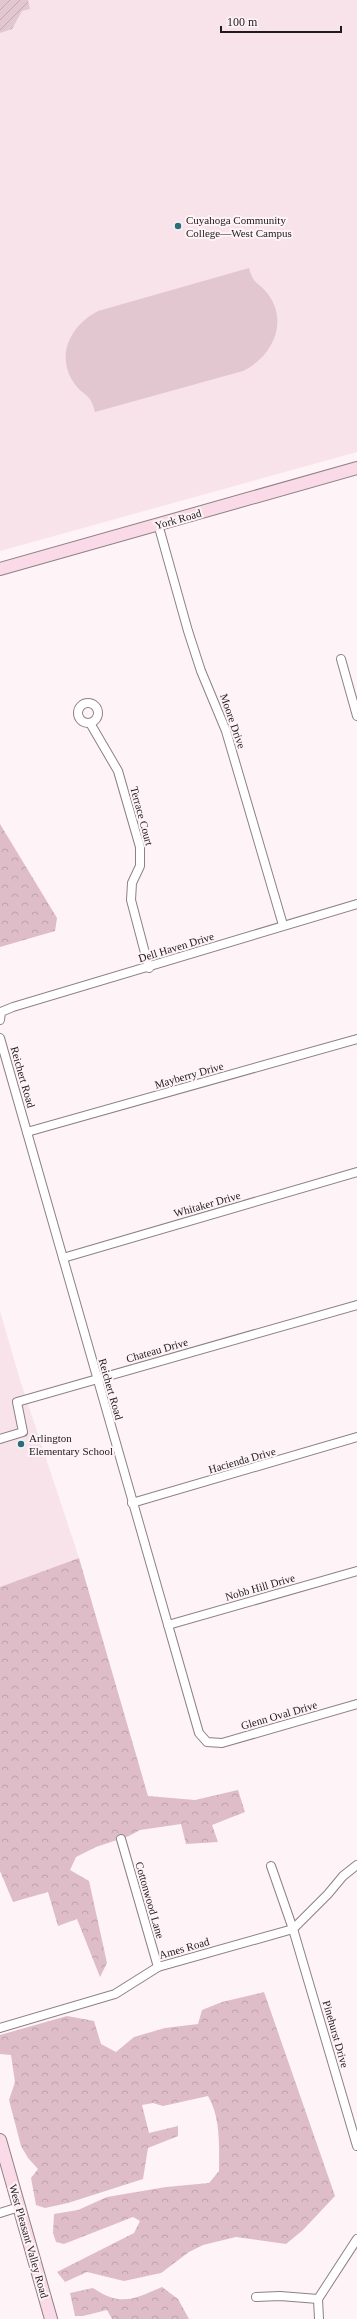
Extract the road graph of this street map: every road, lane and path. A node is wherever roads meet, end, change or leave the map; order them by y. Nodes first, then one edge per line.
1 (357, 468) edge
2 (158, 524) junction
3 (0, 569) edge
4 (341, 660) dead end
5 (357, 716) edge
6 (90, 723) dead end
7 (357, 904) edge
8 (283, 926) junction
9 (149, 968) junction
10 (0, 1020) edge
11 (0, 1038) edge
12 (357, 1039) edge
13 (27, 1132) junction
14 (357, 1172) edge
15 (63, 1258) junction
16 (357, 1305) edge
17 (97, 1379) junction
18 (357, 1437) edge
19 (0, 1439) edge
20 (132, 1503) junction
21 (357, 1571) edge
22 (168, 1625) junction
23 (357, 1704) edge
24 (207, 1742) joint
25 (121, 1840) dead end
26 (357, 1865) edge
27 (271, 1866) dead end
28 (293, 1928) junction
29 (158, 1967) junction
30 (0, 2028) edge
31 (0, 2140) edge
32 (357, 2146) edge
33 (19, 2207) junction
34 (0, 2213) edge
35 (357, 2239) edge
36 (256, 2297) dead end
37 (318, 2299) junction
38 (51, 2319) edge
39 (319, 2319) edge

1 - 2 main road, York Road
2 - 3 main road, York Road
2 - 8 street, Moore Drive
4 - 5 street
6 - 9 street, Terrace Court
7 - 8 street, Dell Haven Drive
8 - 9 street, Dell Haven Drive
9 - 10 street, Dell Haven Drive
11 - 13 street, Reichert Road
12 - 13 street, Mayberry Drive
13 - 15 street, Reichert Road
14 - 15 street, Whitaker Drive
15 - 17 street, Reichert Road
16 - 17 street, Chateau Drive
17 - 19 street, Chateau Drive
17 - 20 street, Reichert Road
18 - 20 street, Hacienda Drive
20 - 22 street, Reichert Road
21 - 22 street, Nobb Hill Drive
22 - 24 street, Reichert Road
23 - 24 street, Glenn Oval Drive
25 - 29 street, Cottonwood Lane
26 - 28 street, Ames Road
27 - 28 street, Pinehurst Drive
28 - 29 street, Ames Road
28 - 32 street, Pinehurst Drive
29 - 30 street, Ames Road
31 - 33 main road, West Pleasant Valley Road
33 - 34 street
33 - 38 main road, West Pleasant Valley Road
35 - 37 street
36 - 37 street
37 - 39 street

